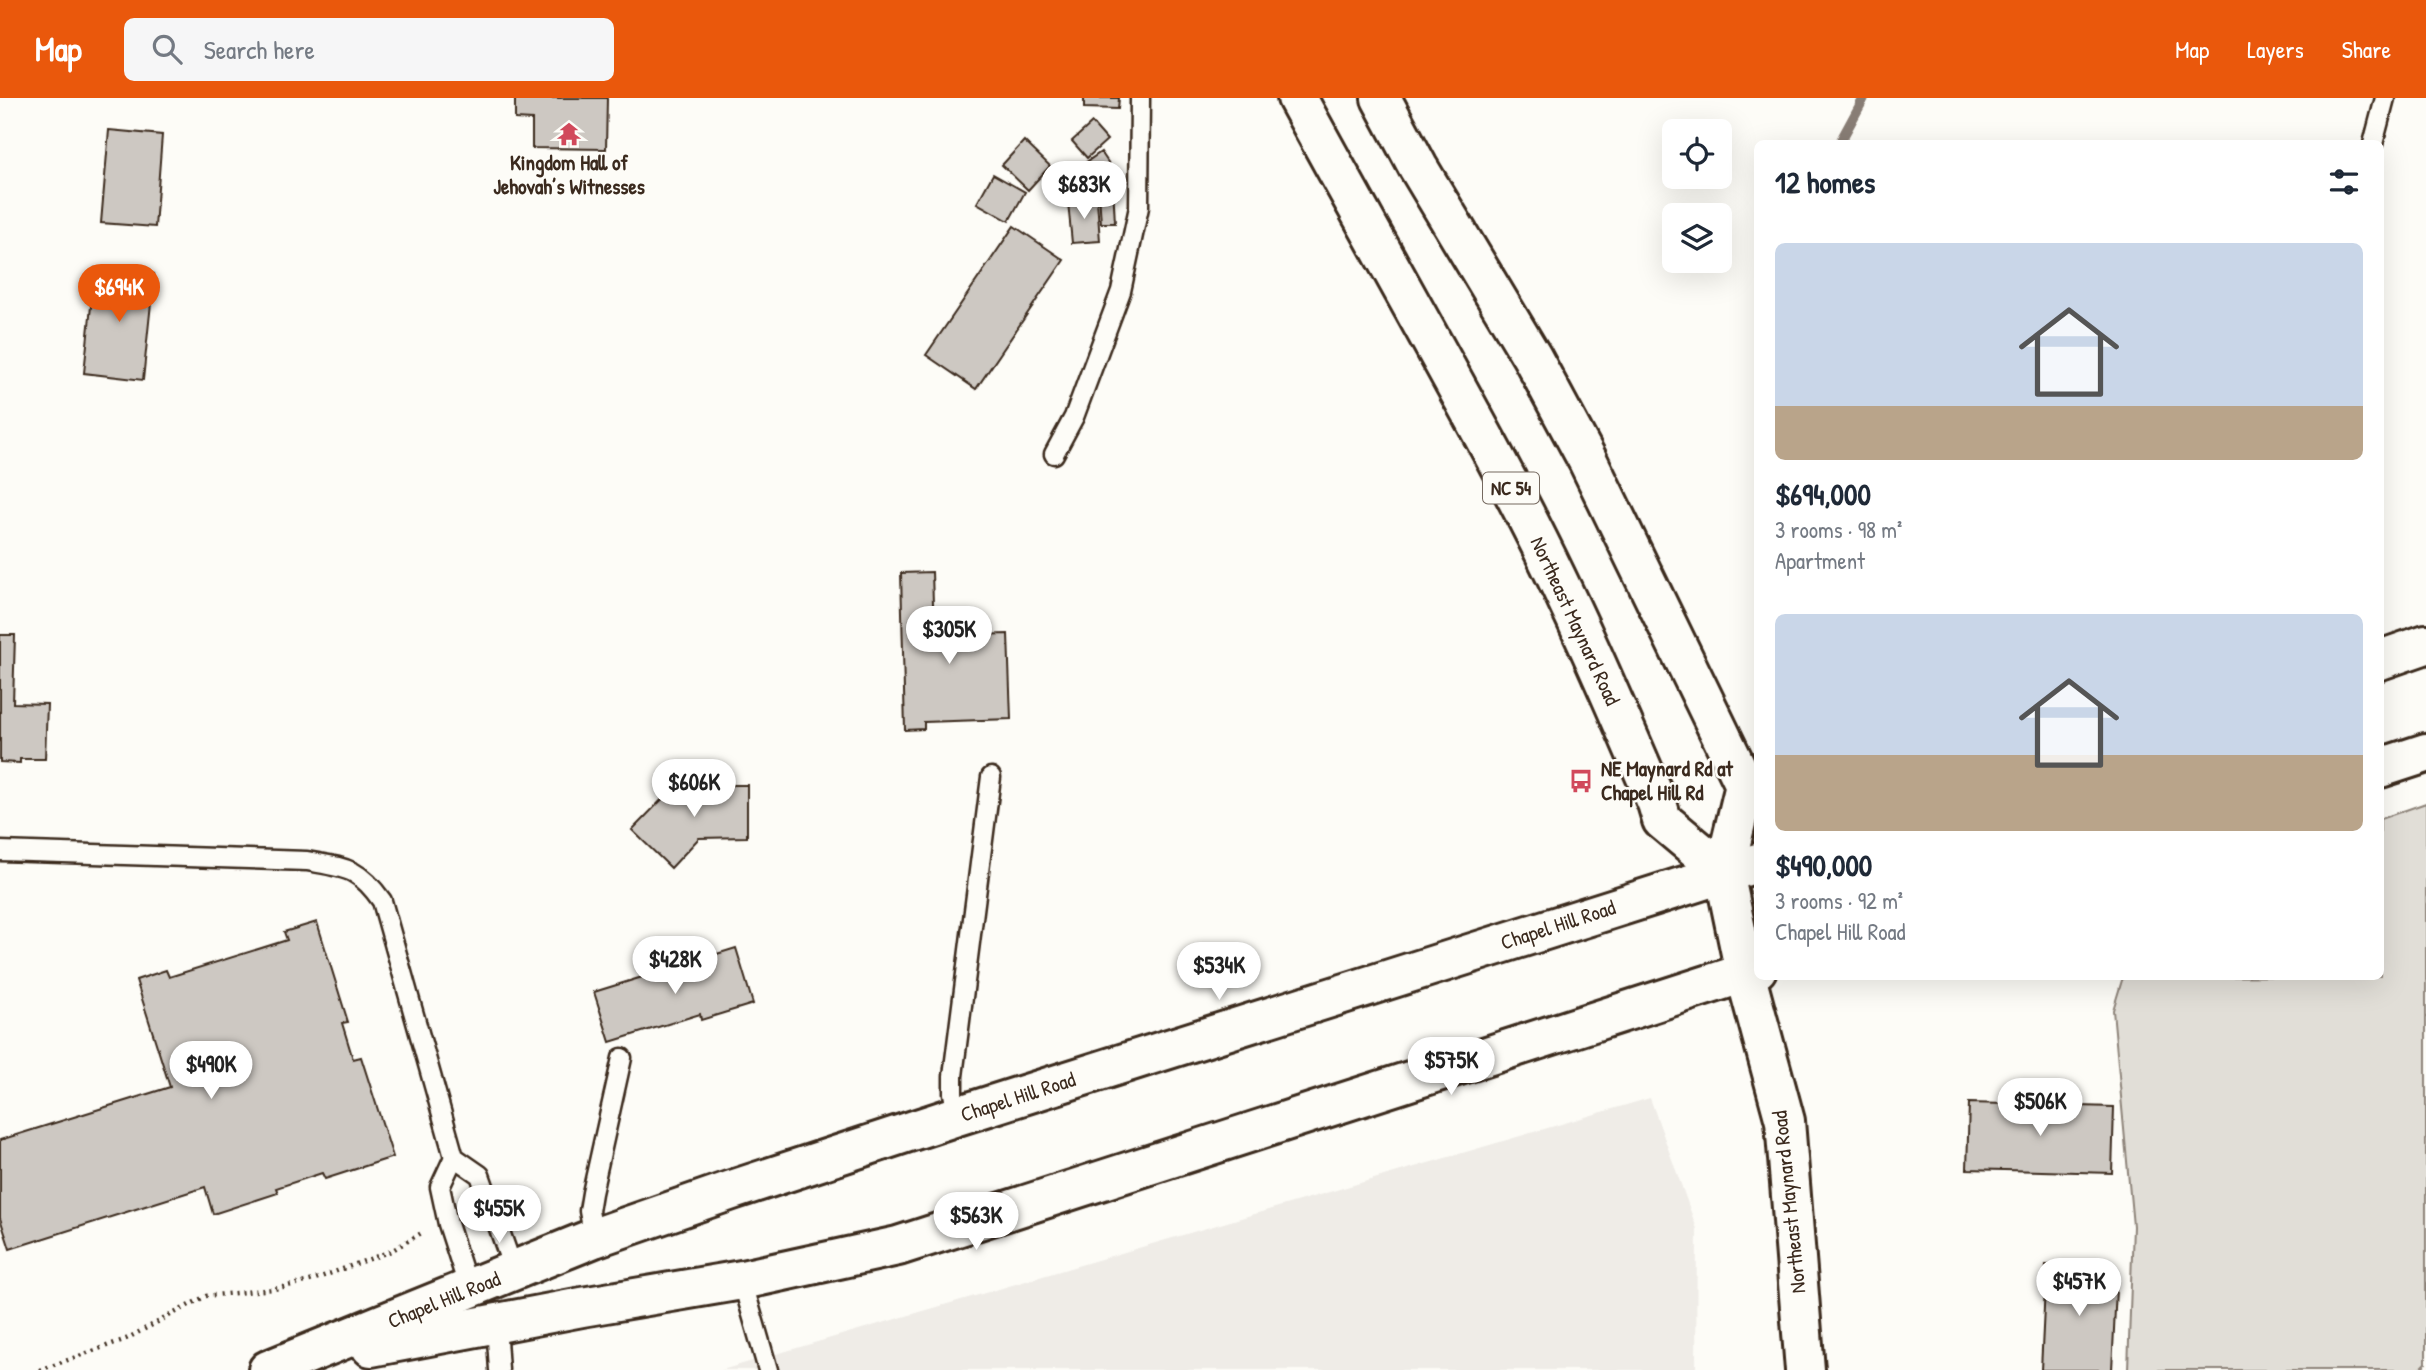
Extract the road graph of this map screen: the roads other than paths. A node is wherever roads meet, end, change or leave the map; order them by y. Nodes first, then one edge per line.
1 (1140, 98) edge
2 (1297, 98) edge
3 (1381, 98) edge
4 (2385, 98) edge
5 (2374, 140) edge
6 (1054, 454) dead end
7 (2426, 644) edge
8 (2384, 659) edge
9 (2426, 753) edge
10 (2384, 767) edge
11 (991, 776) dead end
12 (0, 851) edge
13 (1741, 868) edge
14 (1751, 971) edge
15 (622, 1058) dead end
16 (957, 1116) junction
17 (454, 1157) junction
18 (594, 1238) junction
19 (513, 1271) junction
20 (742, 1280) junction
21 (468, 1289) junction
22 (496, 1324) junction
23 (279, 1366) edge
24 (499, 1370) edge
25 (768, 1370) edge
26 (1805, 1370) edge

1 - 6 lane
2 - 13 main road, Northeast Maynard Road / NC 54
3 - 13 main road, Northeast Maynard Road
4 - 5 lane
7 - 8 main road
9 - 10 main road
11 - 16 lane
12 - 17 lane
13 - 14 main road, Northeast Maynard Road
13 - 16 main road, Chapel Hill Road
14 - 20 main road, Chapel Hill Road
14 - 26 main road, Northeast Maynard Road
15 - 18 lane
16 - 18 main road, Chapel Hill Road
17 - 19 lane
17 - 21 lane
18 - 19 main road, Chapel Hill Road
19 - 21 main road, Chapel Hill Road
20 - 22 main road, Chapel Hill Road
20 - 25 lane
21 - 23 main road, Chapel Hill Road
22 - 23 main road, Chapel Hill Road
22 - 24 lane

